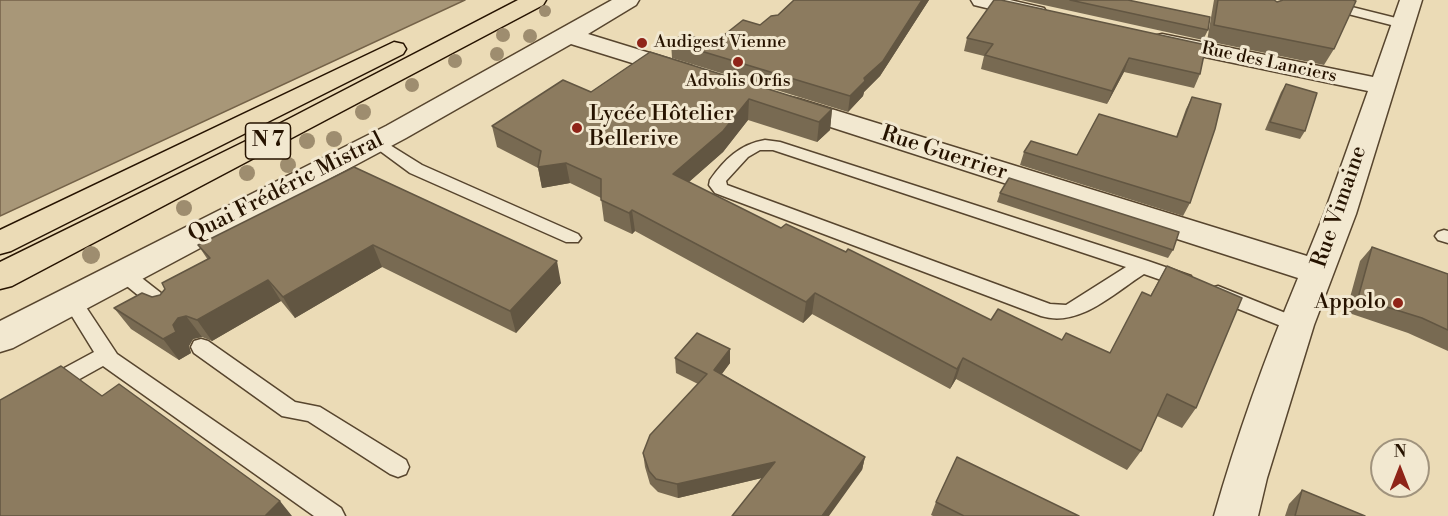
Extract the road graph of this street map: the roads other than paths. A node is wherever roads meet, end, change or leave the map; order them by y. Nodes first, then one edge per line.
1 (493, 0) edge
2 (535, 0) edge
3 (628, 0) edge
4 (982, 0) edge
5 (1309, 0) edge
6 (1407, 12) edge
7 (1062, 18) edge
8 (571, 36) junction
9 (1141, 36) edge
10 (708, 79) edge
11 (1381, 86) junction
12 (765, 97) edge
13 (377, 142) junction
14 (572, 238) dead end
15 (0, 243) edge
16 (1142, 266) junction
17 (1318, 272) junction
18 (123, 273) junction
19 (0, 277) edge
20 (70, 300) junction
21 (168, 309) edge
22 (1296, 325) junction
23 (0, 338) edge
24 (201, 347) dead end
25 (106, 355) junction
26 (38, 393) edge
27 (398, 466) dead end
28 (333, 516) edge
29 (1236, 516) edge

1 - 15 main road, N 7
2 - 19 main road, N 7
3 - 8 street, Quai Frédéric Mistral
4 - 7 street
5 - 6 lane
6 - 11 street, Rue Vimaine
8 - 10 street
8 - 13 street, Quai Frédéric Mistral
9 - 11 street, Rue des Lanciers
11 - 17 street, Rue Vimaine
12 - 17 street, Rue Guerrier
13 - 14 lane
13 - 18 street, Quai Frédéric Mistral
16 - 16 lane
16 - 22 lane
17 - 22 street, Rue Vimaine
18 - 20 street, Quai Frédéric Mistral
18 - 21 lane
20 - 23 street, Quai Frédéric Mistral
20 - 25 lane
22 - 29 street, Rue Vimaine
24 - 27 lane
25 - 26 lane
25 - 28 lane

